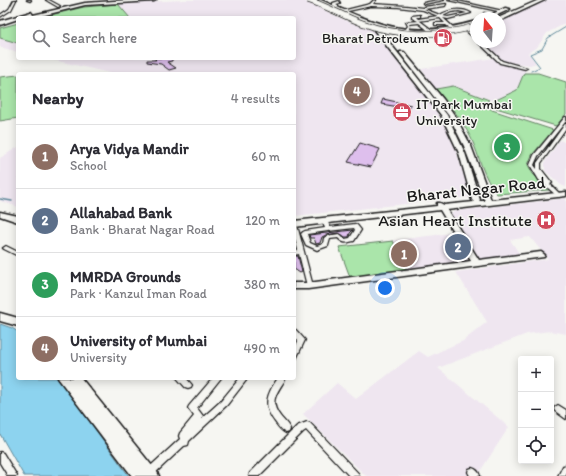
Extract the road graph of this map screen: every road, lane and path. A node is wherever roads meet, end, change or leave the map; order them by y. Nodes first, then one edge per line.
1 (15, 0) edge
2 (47, 0) edge
3 (95, 0) edge
4 (109, 0) edge
5 (154, 0) edge
6 (374, 0) edge
7 (527, 0) edge
8 (533, 0) edge
9 (541, 0) edge
10 (86, 1) edge
11 (312, 1) edge
12 (444, 1) edge
13 (339, 2) dead end
14 (424, 3) dead end
15 (371, 5) junction
16 (445, 5) dead end
17 (59, 6) junction
18 (338, 8) junction
19 (422, 9) junction
20 (448, 10) dead end
21 (502, 11) joint
22 (502, 12) edge
23 (335, 13) junction
24 (434, 13) junction
25 (506, 15) edge
26 (0, 16) edge
27 (26, 16) edge
28 (30, 16) edge
29 (34, 16) edge
30 (419, 16) dead end
31 (442, 17) junction
32 (16, 19) edge
33 (16, 20) edge
34 (0, 24) edge
35 (446, 24) junction
36 (470, 26) edge
37 (470, 26) edge
38 (440, 28) junction
39 (376, 29) junction
40 (453, 29) junction
41 (388, 31) junction
42 (468, 31) edge
43 (486, 48) edge
44 (395, 49) junction
45 (413, 67) junction
46 (406, 68) junction
47 (525, 68) dead end
48 (566, 118) edge
49 (448, 122) junction
50 (456, 122) junction
51 (566, 125) edge
52 (458, 145) junction
53 (467, 145) junction
54 (562, 193) edge
55 (488, 199) junction
56 (476, 200) junction
57 (440, 206) junction
58 (0, 209) edge
59 (0, 214) edge
60 (15, 216) edge
61 (296, 220) edge
62 (328, 221) junction
63 (296, 228) edge
64 (331, 229) junction
65 (296, 235) edge
66 (6, 248) dead end
67 (301, 252) junction
68 (16, 253) edge
69 (296, 253) edge
70 (541, 256) dead end
71 (477, 264) junction
72 (296, 286) edge
73 (310, 286) junction
74 (2, 316) edge
75 (16, 321) edge
76 (16, 327) edge
77 (296, 334) edge
78 (296, 352) edge
79 (65, 380) edge
80 (76, 380) edge
81 (183, 380) edge
82 (215, 380) edge
83 (242, 380) edge
84 (280, 380) edge
85 (188, 384) dead end
86 (558, 409) dead end
87 (97, 413) junction
88 (566, 415) edge
89 (202, 419) junction
90 (286, 429) dead end
91 (0, 456) edge
92 (147, 475) edge
93 (13, 476) edge
94 (253, 476) edge
95 (354, 476) edge

1 - 26 street
2 - 17 street
3 - 10 highway
4 - 28 highway
5 - 29 highway
6 - 15 street
7 - 21 highway
8 - 22 highway
9 - 25 highway
10 - 17 highway
11 - 18 highway
11 - 23 highway
11 - 36 highway, bridge
12 - 14 street
12 - 21 street
13 - 18 street
15 - 18 street
15 - 19 street
16 - 19 street
17 - 27 highway
18 - 23 street
18 - 38 highway
19 - 24 street
20 - 24 street
23 - 39 highway
24 - 31 street
30 - 31 street
31 - 31 street
31 - 35 street
32 - 34 highway
33 - 34 highway
35 - 38 street
35 - 40 street
37 - 40 highway
38 - 40 highway
38 - 41 highway
38 - 42 highway
39 - 41 highway
39 - 44 street
41 - 44 street
43 - 47 street
44 - 45 street
44 - 46 street
45 - 46 street
45 - 50 street
46 - 49 street
48 - 54 street
49 - 50 street
49 - 52 street
50 - 53 street
51 - 54 street
52 - 53 street
52 - 56 street
53 - 55 street
54 - 55 street, Bharat Nagar Road
54 - 57 street, Bharat Nagar Road
55 - 56 street, Bharat Nagar Road
56 - 57 street, Bharat Nagar Road
57 - 61 street, Bharat Nagar Road
57 - 62 street, Bharat Nagar Road
57 - 71 street
58 - 60 street
59 - 60 street
62 - 63 street, Bharat Nagar Road
62 - 64 street
64 - 64 street
65 - 67 street
66 - 68 street
67 - 69 street
67 - 73 street
70 - 71 street
71 - 73 street
72 - 73 street
74 - 75 street
74 - 76 street
77 - 78 street
79 - 87 street
80 - 87 street
81 - 85 street
82 - 89 street
83 - 89 street
84 - 90 street
86 - 88 street
87 - 92 street
89 - 92 street
91 - 93 street
94 - 95 street

